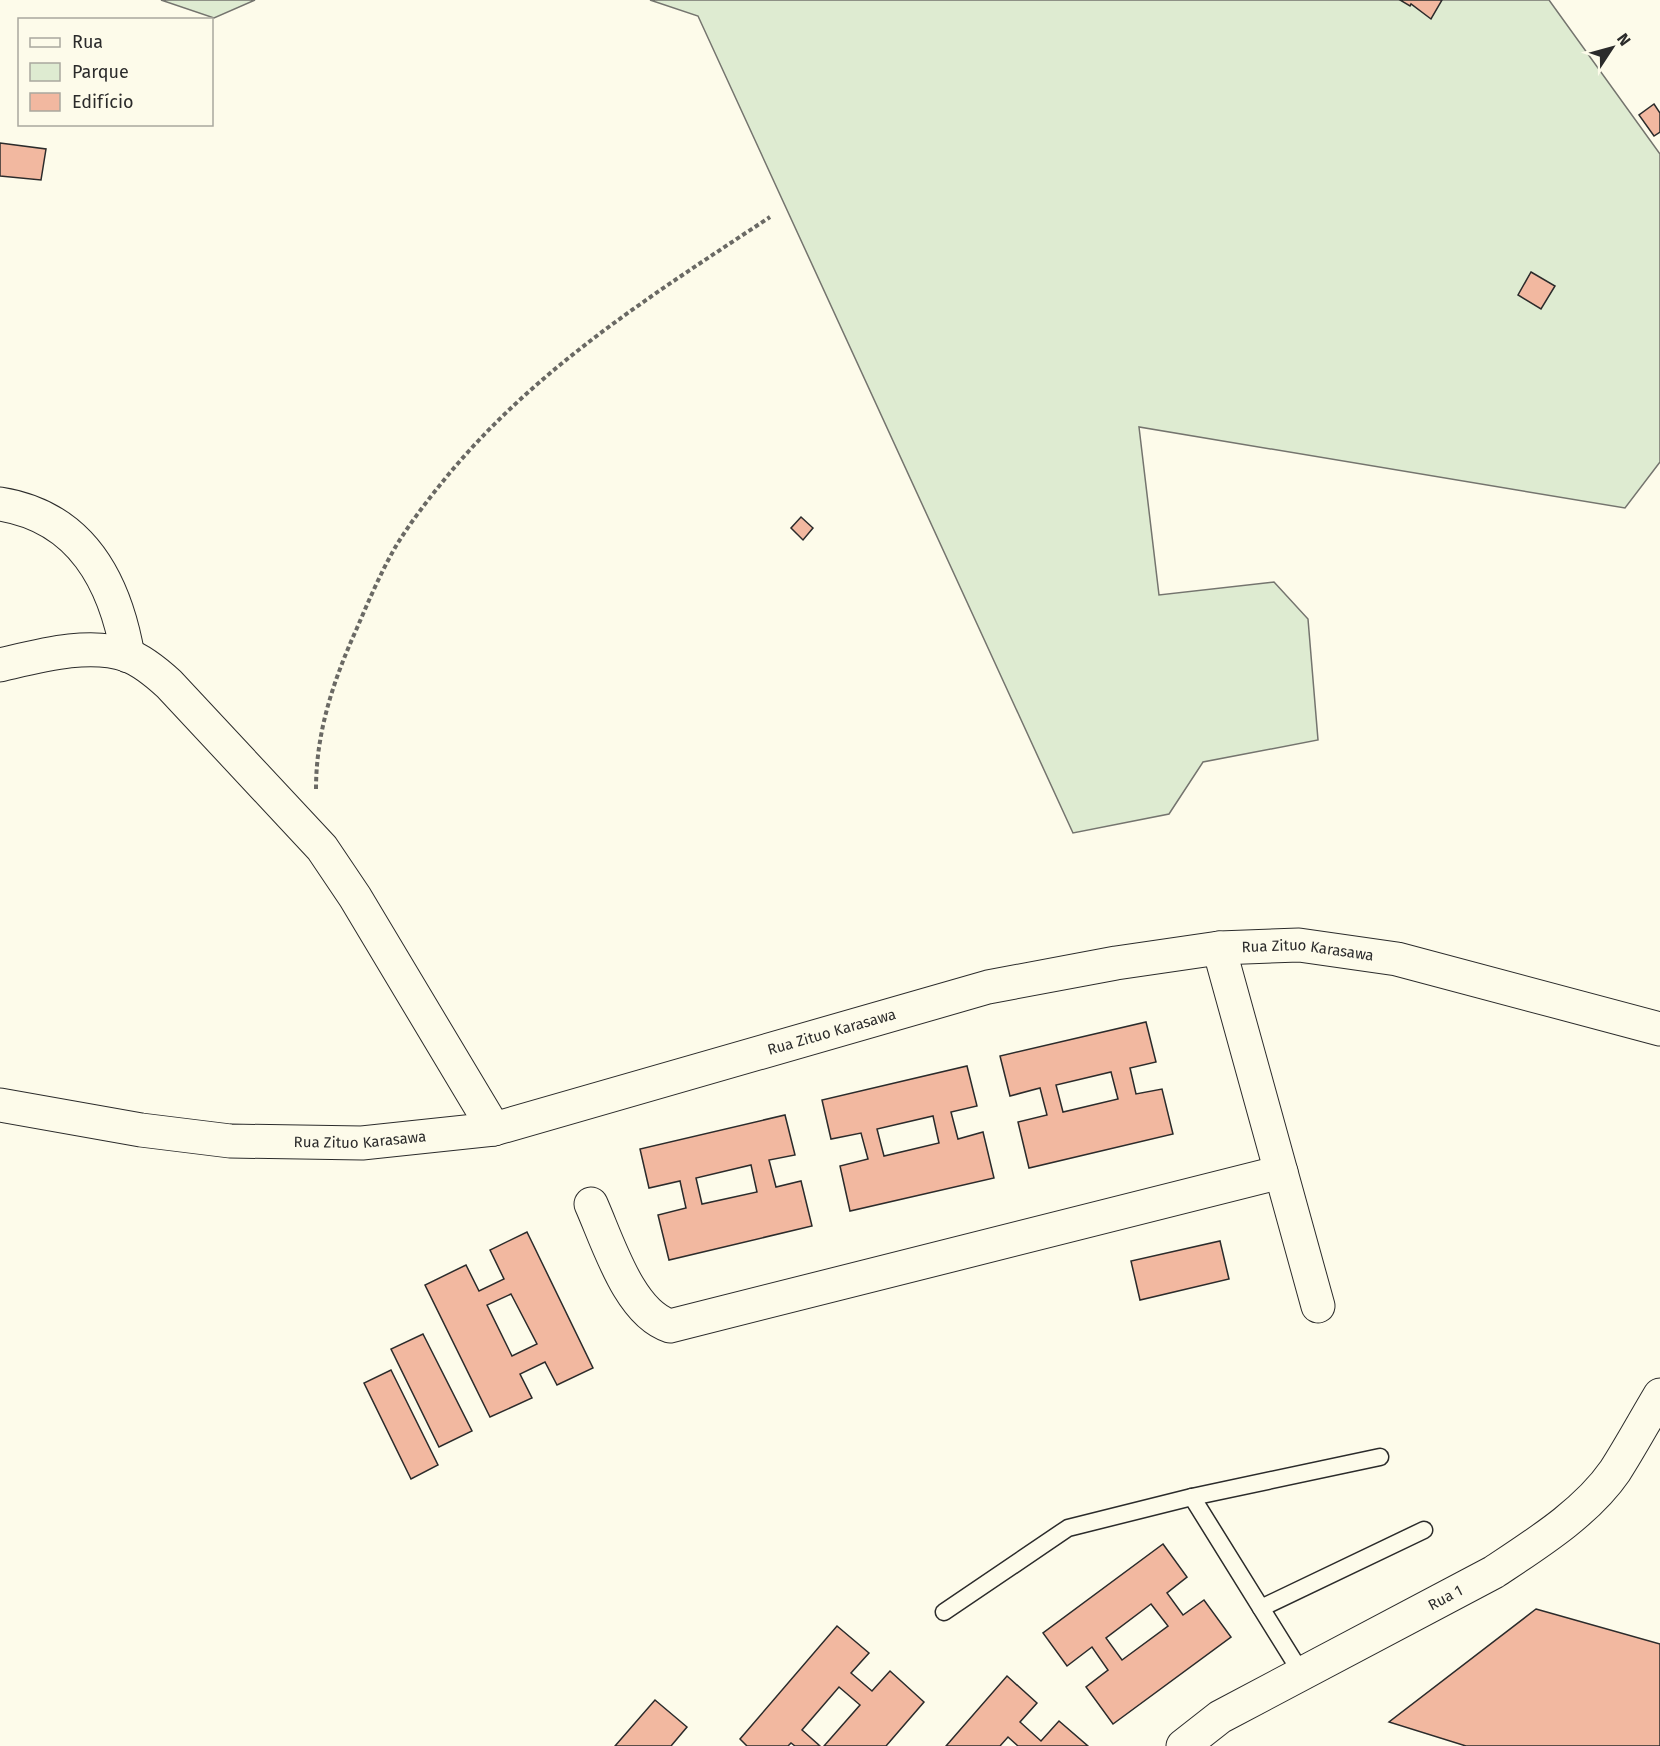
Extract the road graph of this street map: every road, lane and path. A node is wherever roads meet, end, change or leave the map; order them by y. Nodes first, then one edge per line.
1 (770, 217) dead end
2 (0, 504) edge
3 (128, 656) junction
4 (0, 665) edge
5 (322, 848) junction
6 (1219, 948) junction
7 (1660, 1029) edge
8 (0, 1105) edge
9 (494, 1128) junction
10 (1281, 1172) junction
11 (591, 1204) dead end
12 (1318, 1306) dead end
13 (1660, 1395) edge
14 (1380, 1457) dead end
15 (1191, 1497) junction
16 (1424, 1530) dead end
17 (1261, 1608) junction
18 (944, 1612) dead end
19 (1302, 1674) junction
20 (1183, 1746) edge

1 - 5 path
2 - 3 street
3 - 4 street
3 - 5 street
5 - 9 street
6 - 7 street, Rua Zituo Karasawa
6 - 9 street, Rua Zituo Karasawa
6 - 10 street
8 - 9 street, Rua Zituo Karasawa
10 - 11 street
10 - 12 street
13 - 19 street, Rua 1
14 - 15 lane
15 - 17 lane
15 - 18 lane
16 - 17 lane
17 - 19 lane
19 - 20 street, Rua 1

